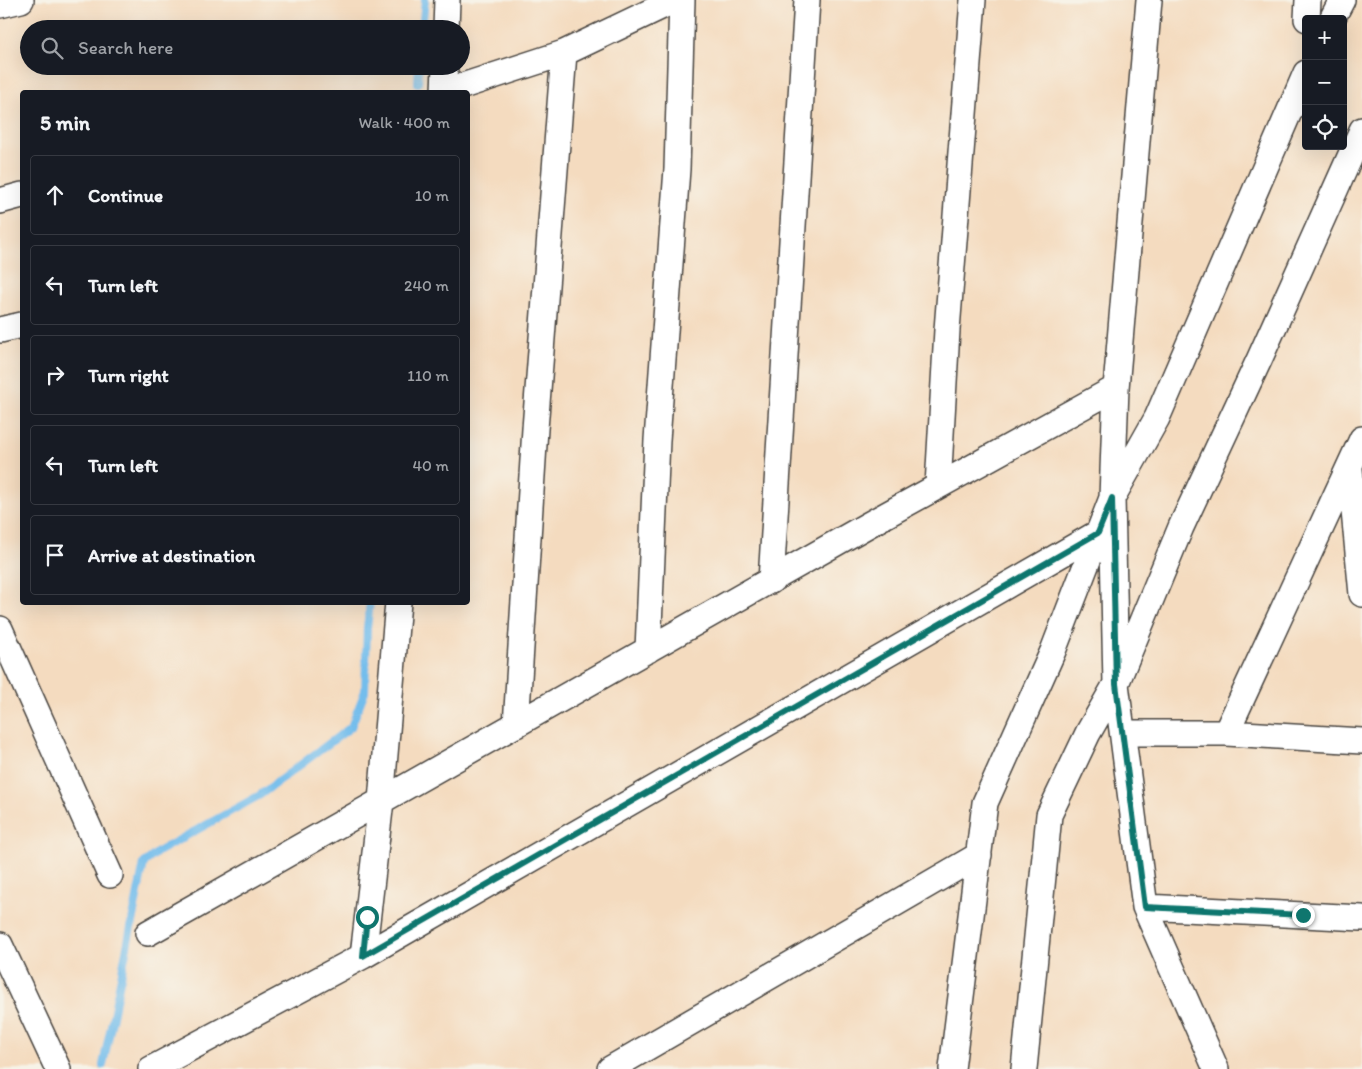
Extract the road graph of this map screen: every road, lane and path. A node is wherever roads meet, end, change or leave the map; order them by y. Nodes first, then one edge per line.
1 (21, 0) edge
2 (447, 0) edge
3 (675, 0) edge
4 (682, 0) edge
5 (807, 0) edge
6 (973, 0) edge
7 (1149, 0) edge
8 (1308, 0) edge
9 (1342, 0) edge
10 (0, 5) edge
11 (1307, 15) edge
12 (1334, 15) edge
13 (446, 20) edge
14 (564, 53) junction
15 (1302, 74) edge
16 (445, 75) edge
17 (444, 90) edge
18 (450, 90) edge
19 (1362, 130) edge
20 (20, 196) edge
21 (0, 201) edge
22 (20, 325) edge
23 (0, 330) edge
24 (1116, 388) junction
25 (1362, 438) edge
26 (1350, 469) junction
27 (938, 486) junction
28 (1112, 498) junction
29 (1098, 533) junction
30 (771, 581) junction
31 (1362, 594) edge
32 (398, 605) edge
33 (0, 628) edge
34 (648, 650) junction
35 (1116, 684) junction
36 (516, 725) junction
37 (1226, 733) junction
38 (1123, 734) junction
39 (1362, 741) edge
40 (381, 801) junction
41 (979, 855) junction
42 (110, 875) dead end
43 (1145, 907) junction
44 (1362, 918) edge
45 (148, 933) dead end
46 (0, 945) edge
47 (363, 956) junction
48 (58, 1069) edge
49 (151, 1069) edge
50 (610, 1069) edge
51 (952, 1069) edge
52 (1024, 1069) edge
53 (1216, 1069) edge

1 - 10 street
2 - 13 street
3 - 14 street
4 - 34 street
5 - 30 street
6 - 27 street
7 - 24 street
8 - 11 street
9 - 12 street
14 - 18 street
14 - 36 street
15 - 28 street
16 - 17 street
19 - 35 street
20 - 21 street
22 - 23 street
24 - 27 street
24 - 28 street
25 - 26 street
26 - 31 street
26 - 37 street
27 - 30 street
28 - 29 street
28 - 35 street
29 - 41 street
29 - 47 street
30 - 34 street
32 - 40 street
33 - 42 street
34 - 36 street
35 - 38 street
35 - 52 street
36 - 40 street
37 - 38 street
37 - 39 street
38 - 43 street
40 - 45 street
40 - 47 street
41 - 50 street
41 - 51 street
43 - 44 street
43 - 53 street
46 - 48 street
47 - 49 street

